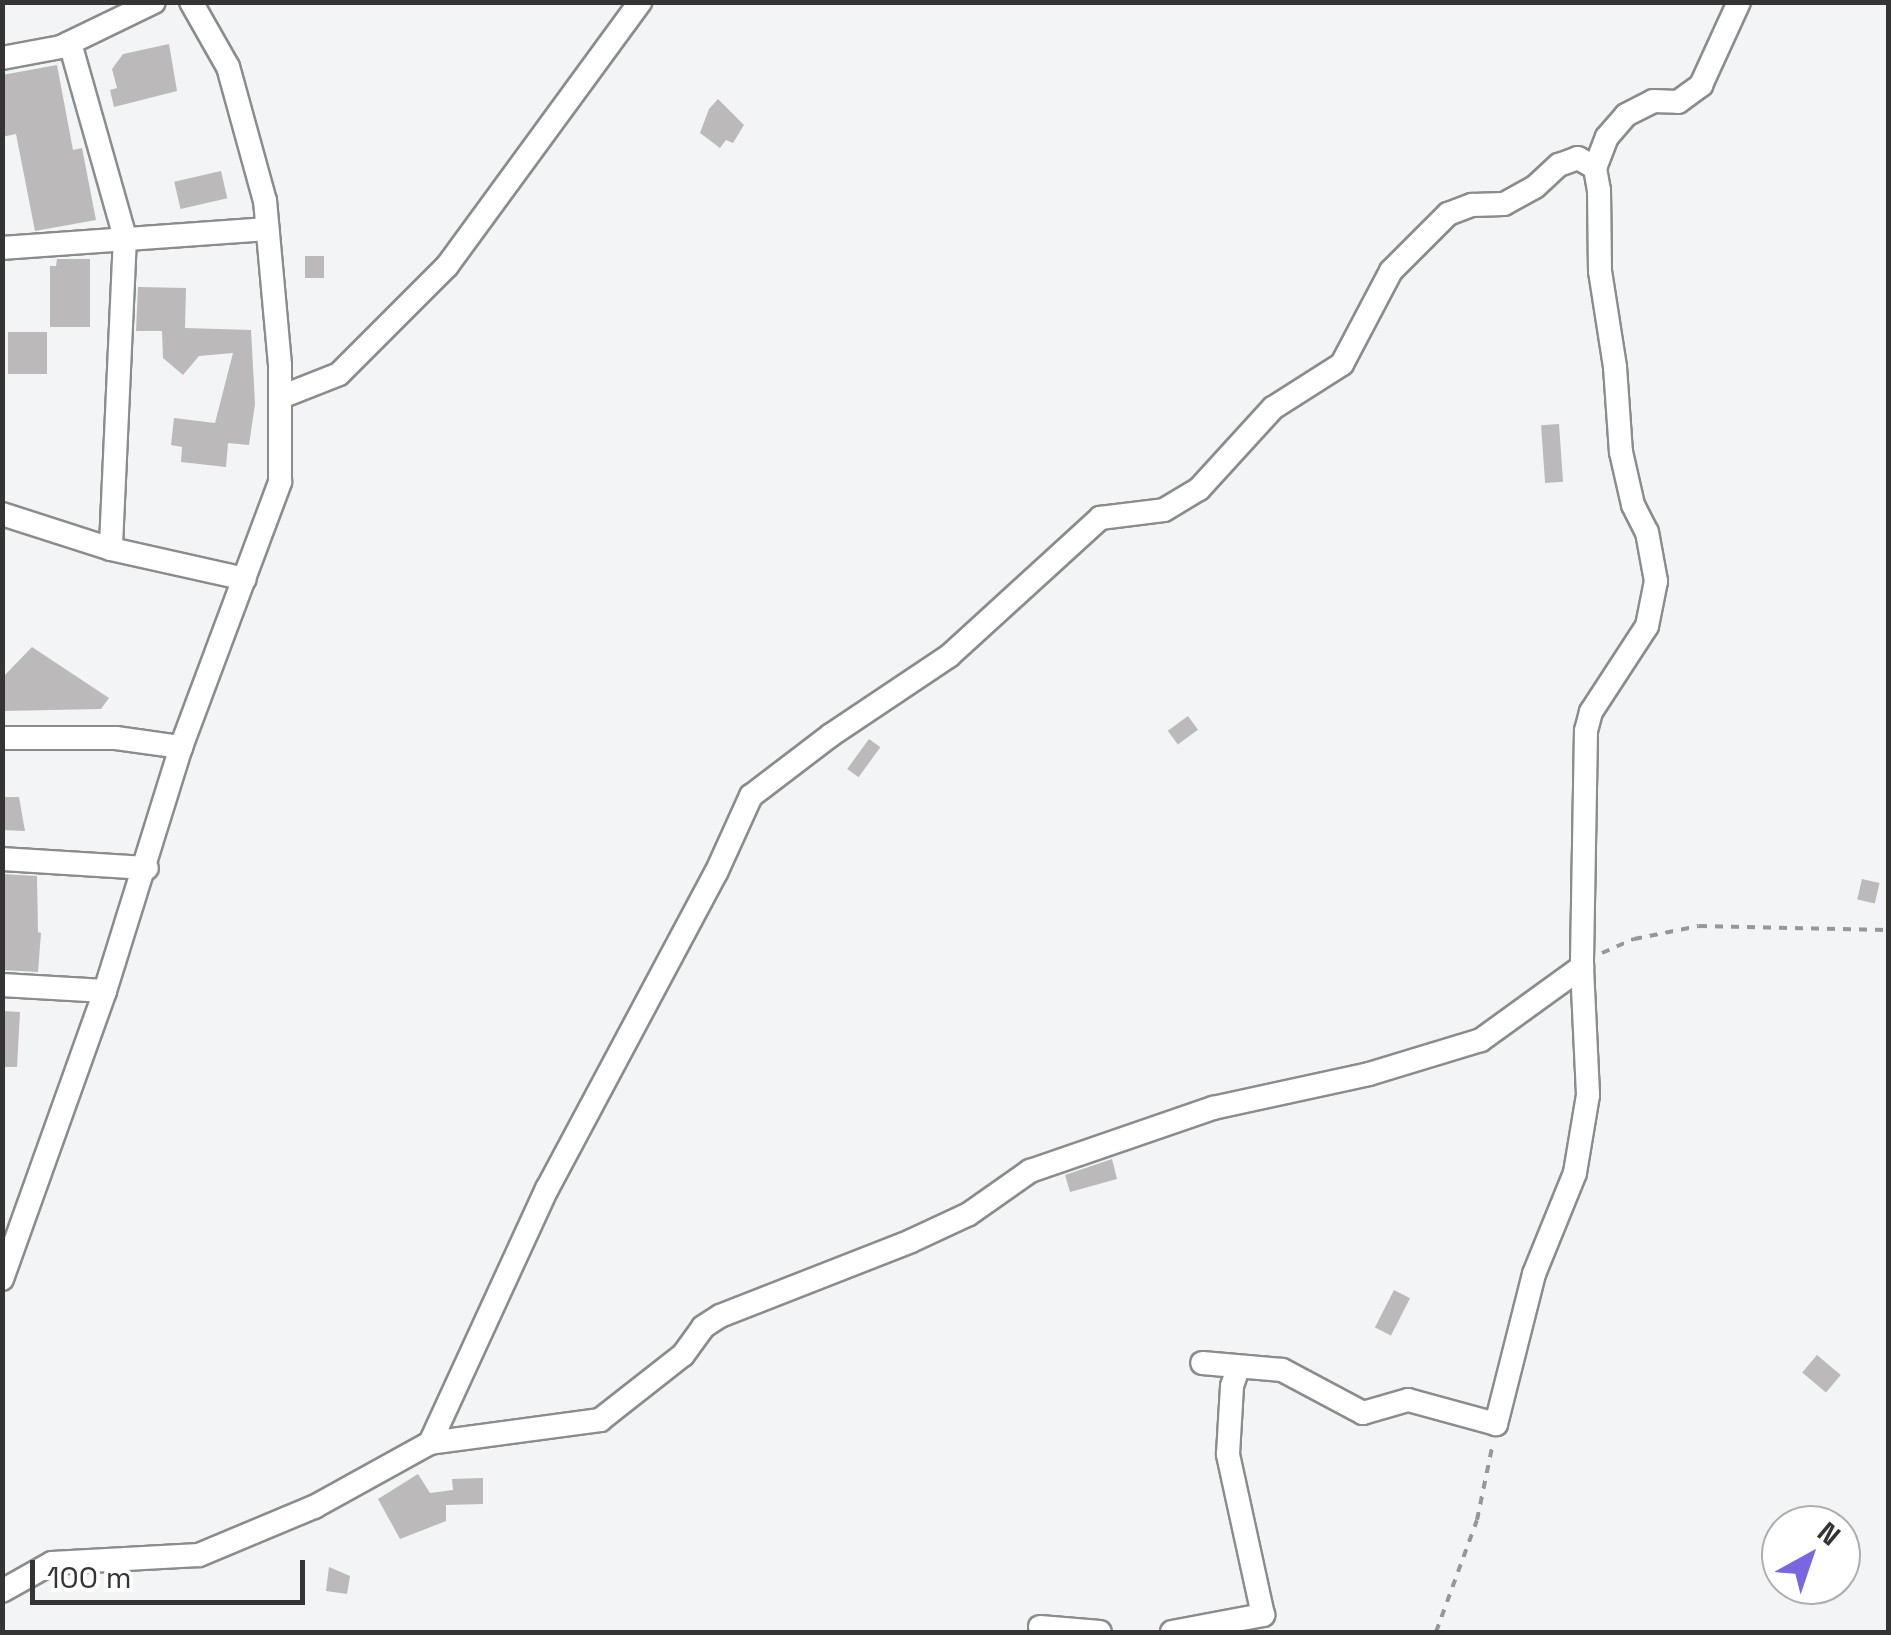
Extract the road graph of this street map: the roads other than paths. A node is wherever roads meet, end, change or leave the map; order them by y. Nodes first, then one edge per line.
1 (154, 2) edge
2 (191, 2) edge
3 (640, 2) edge
4 (1739, 2) edge
5 (70, 42) junction
6 (2, 58) edge
7 (1595, 168) junction
8 (267, 229) junction
9 (125, 237) junction
10 (2, 248) edge
11 (280, 397) junction
12 (2, 514) edge
13 (111, 549) junction
14 (245, 578) junction
15 (2, 738) edge
16 (181, 747) junction
17 (2, 859) edge
18 (146, 868) junction
19 (1582, 967) junction
20 (2, 985) edge
21 (105, 991) junction
22 (2, 1280) edge
23 (1202, 1363) dead end
24 (1238, 1369) junction
25 (430, 1443) junction
26 (2, 1591) edge
27 (1040, 1627) dead end
28 (1100, 1632) edge
29 (1172, 1632) edge

1 - 5 street
2 - 8 street
3 - 11 street
4 - 7 street
5 - 6 street
5 - 9 street
7 - 19 street
7 - 25 street
8 - 9 street
8 - 11 street
9 - 10 street
9 - 13 street
11 - 14 street
12 - 13 street
13 - 14 street
14 - 16 street
15 - 16 street
16 - 18 street
17 - 18 street
18 - 21 street
19 - 24 street
19 - 25 street
20 - 21 street
21 - 22 street
23 - 24 street
24 - 29 street
25 - 26 street
27 - 28 street

